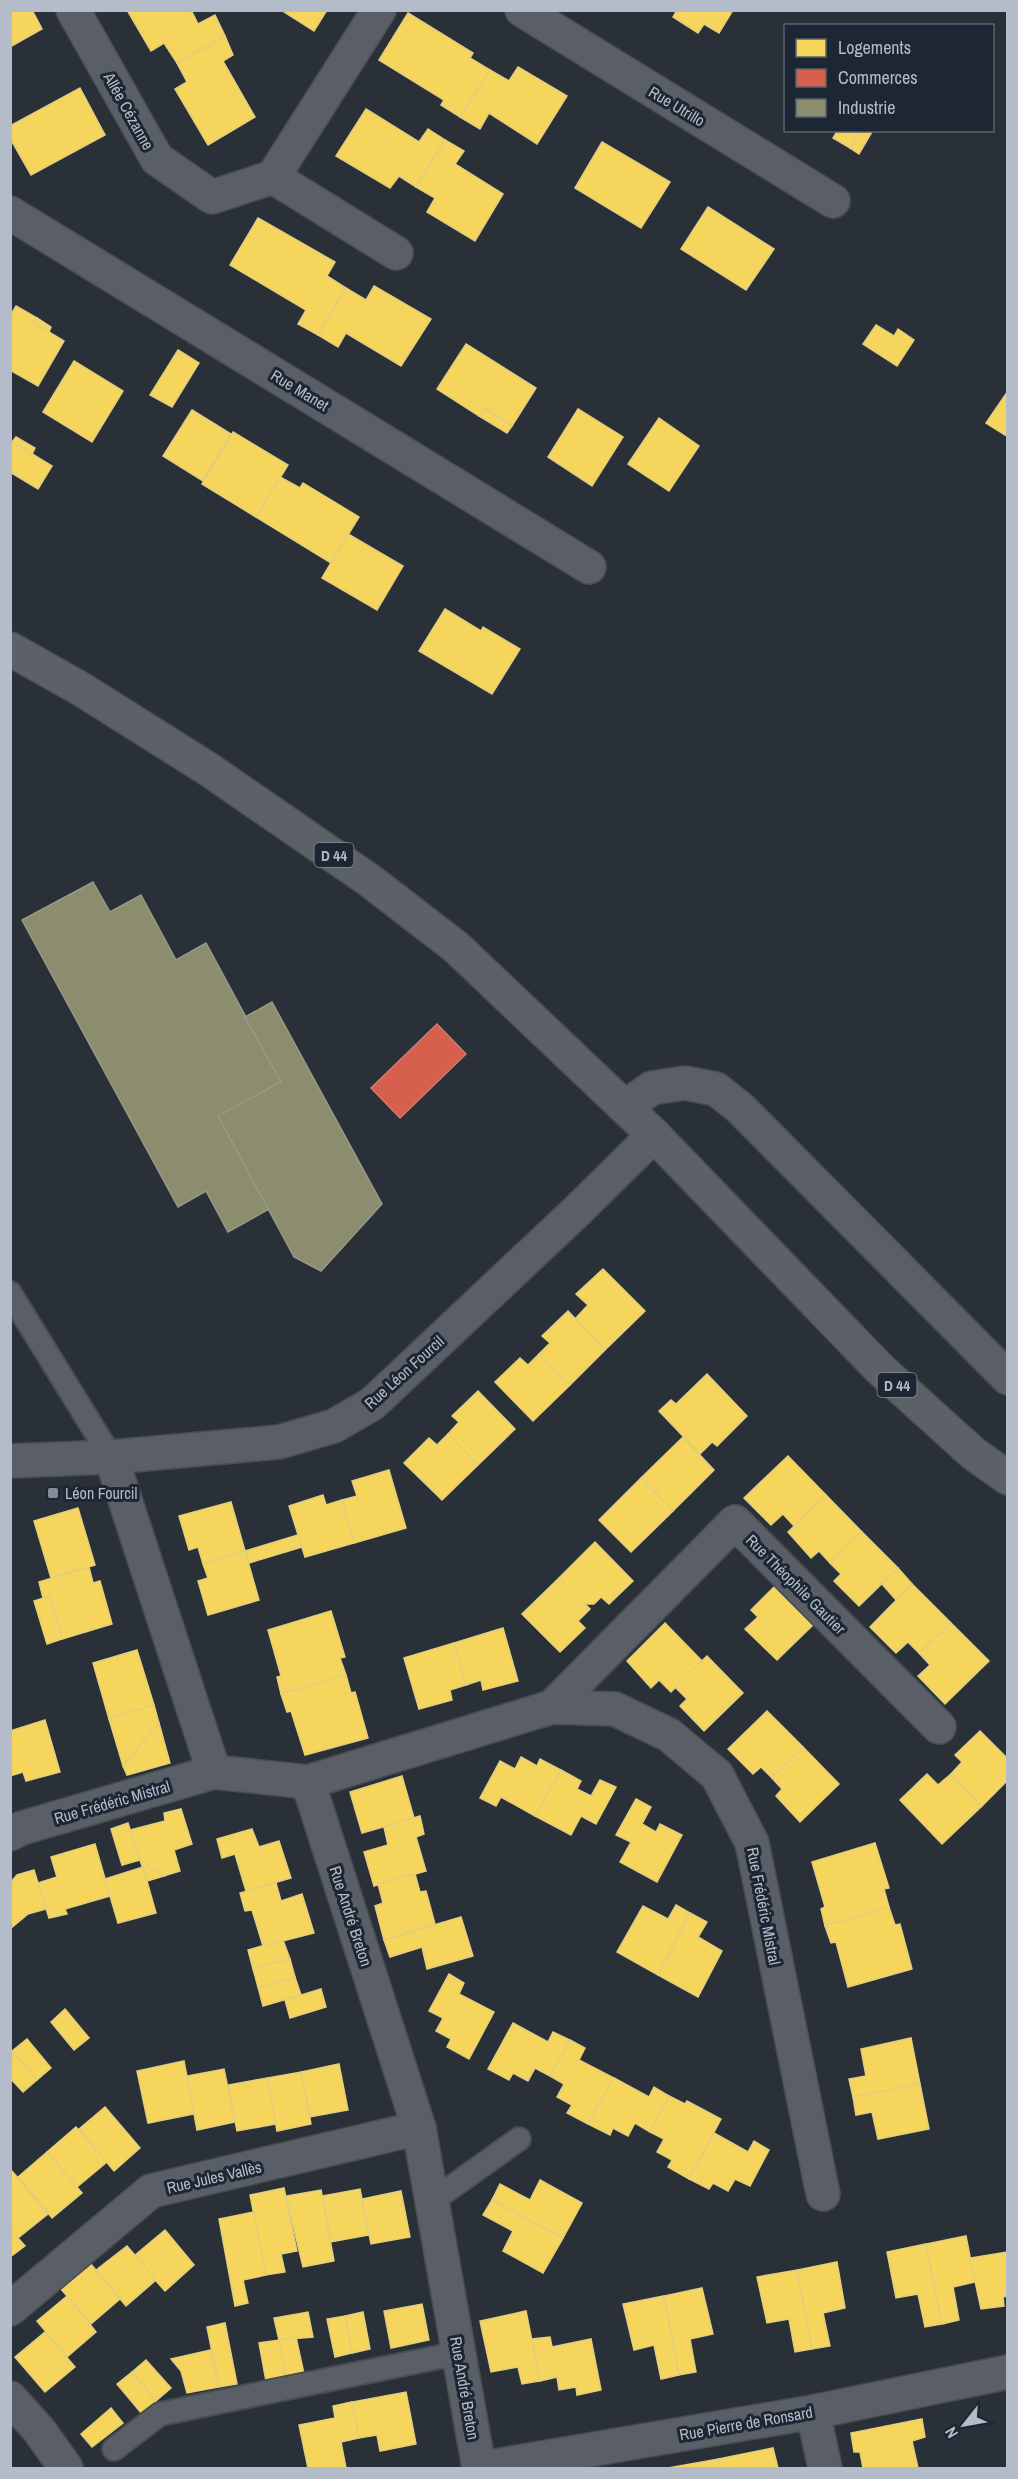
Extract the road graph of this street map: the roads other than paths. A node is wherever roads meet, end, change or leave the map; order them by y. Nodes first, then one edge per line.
1 (73, 10) edge
2 (379, 10) edge
3 (522, 10) edge
4 (273, 177) junction
5 (833, 201) dead end
6 (10, 213) edge
7 (396, 253) dead end
8 (589, 567) dead end
9 (10, 649) edge
10 (626, 1107) junction
11 (654, 1135) junction
12 (10, 1293) edge
13 (1008, 1378) edge
14 (111, 1457) junction
15 (10, 1461) edge
16 (1008, 1478) edge
17 (552, 1707) junction
18 (939, 1727) dead end
19 (214, 1772) junction
20 (308, 1782) junction
21 (10, 1834) edge
22 (419, 2128) junction
23 (519, 2139) dead end
24 (823, 2194) dead end
25 (432, 2201) junction
26 (10, 2309) edge
27 (459, 2353) junction
28 (1008, 2372) edge
29 (10, 2398) edge
30 (813, 2412) junction
31 (114, 2449) dead end
32 (66, 2469) edge
33 (481, 2469) edge
34 (825, 2469) edge

1 - 4 street, Allée Cézanne
2 - 4 street
3 - 5 street, Rue Utrillo
4 - 7 street
6 - 8 street, Rue Manet
9 - 10 main road, D 44
10 - 11 main road, D 44
10 - 13 street
11 - 14 street, Rue Léon Fourcil
11 - 16 main road, D 44
12 - 14 lane
14 - 15 street, Rue Léon Fourcil
14 - 19 street
17 - 18 street, Rue Théophile Gautier
17 - 20 street, Rue Frédéric Mistral
17 - 24 street, Rue Frédéric Mistral
19 - 20 street
19 - 21 street, Rue Frédéric Mistral
20 - 22 street, Rue André Breton
22 - 25 street, Rue André Breton
22 - 26 street, Rue Jules Vallès
23 - 25 lane
25 - 27 street, Rue André Breton
27 - 31 lane
27 - 33 street, Rue André Breton
28 - 30 street, Rue Pierre de Ronsard
29 - 32 street
30 - 33 street, Rue Pierre de Ronsard
30 - 34 street

